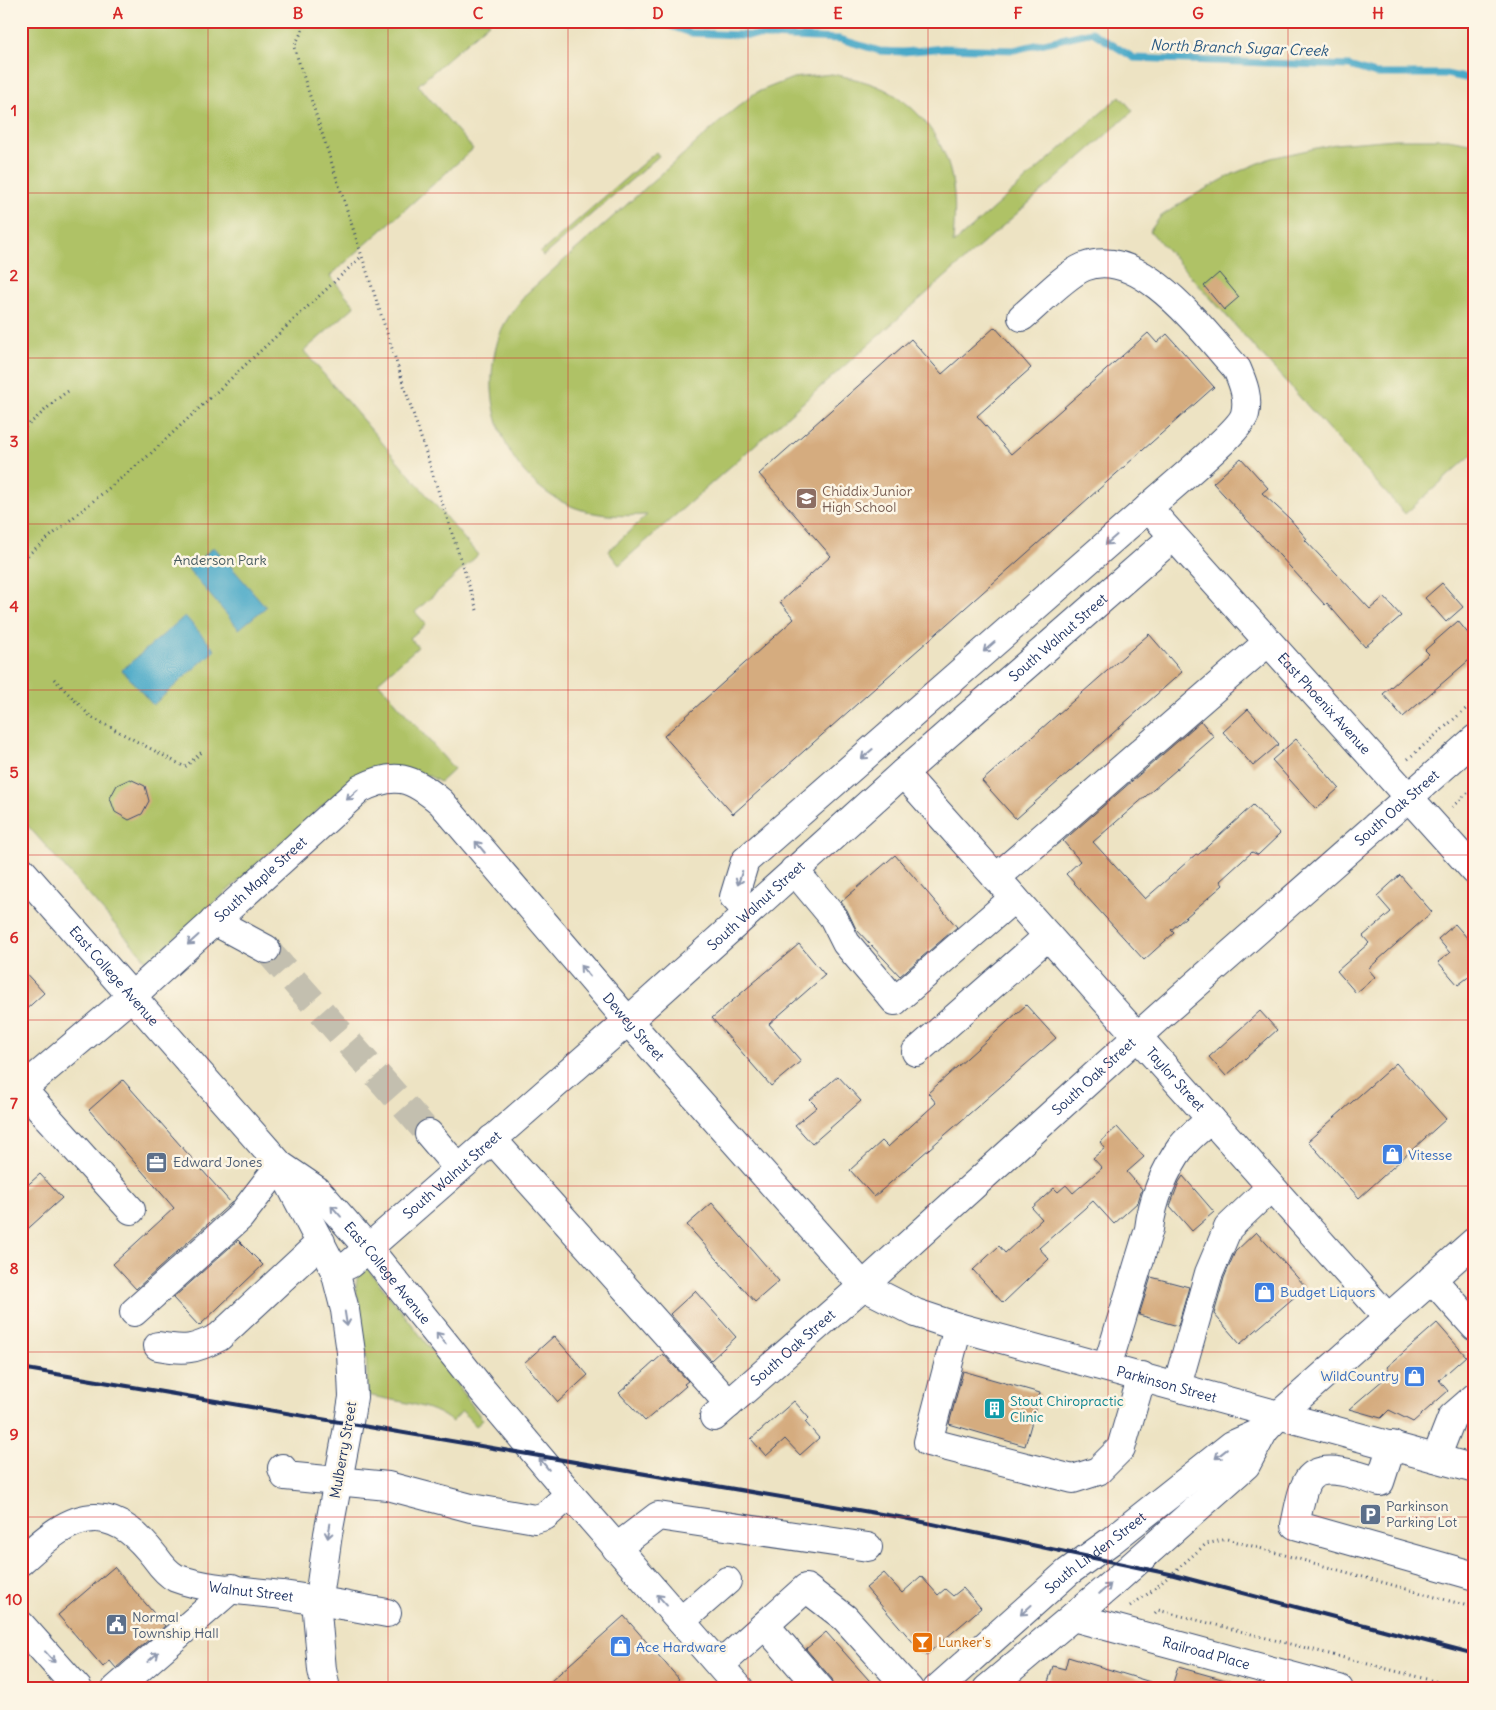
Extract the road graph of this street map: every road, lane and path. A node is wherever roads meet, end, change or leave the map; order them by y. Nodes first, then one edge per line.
1 (307, 21) edge
2 (362, 256) junction
3 (1022, 317) dead end
4 (70, 390) dead end
5 (21, 430) edge
6 (1148, 508) junction
7 (1173, 537) junction
8 (21, 563) edge
9 (477, 610) dead end
10 (1268, 642) junction
11 (54, 678) dead end
12 (1475, 701) edge
13 (1475, 739) edge
14 (204, 751) dead end
15 (903, 773) junction
16 (1390, 777) junction
17 (396, 778) joint
18 (1475, 786) edge
19 (1409, 798) junction
20 (1433, 825) junction
21 (21, 870) edge
22 (794, 870) junction
23 (1475, 871) edge
24 (996, 878) junction
25 (1014, 898) junction
26 (748, 912) junction
27 (214, 921) junction
28 (1048, 936) junction
29 (266, 949) tunnel mouth
30 (132, 996) junction
31 (628, 1021) junction
32 (1137, 1037) junction
33 (916, 1052) dead end
34 (23, 1085) edge
35 (1211, 1119) junction
36 (428, 1134) tunnel mouth
37 (492, 1139) junction
38 (280, 1165) junction
39 (458, 1168) junction
40 (1271, 1187) junction
41 (131, 1210) dead end
42 (1475, 1241) edge
43 (321, 1242) junction
44 (368, 1248) junction
45 (335, 1271) junction
46 (1432, 1279) junction
47 (863, 1286) junction
48 (134, 1312) dead end
49 (1388, 1318) junction
50 (958, 1327) junction
51 (1475, 1327) edge
52 (158, 1346) dead end
53 (1107, 1367) junction
54 (1142, 1376) junction
55 (1177, 1386) junction
56 (1475, 1397) edge
57 (1272, 1423) junction
58 (1392, 1445) junction
59 (1436, 1458) junction
60 (282, 1468) dead end
61 (1475, 1469) edge
62 (338, 1481) junction
63 (570, 1494) junction
64 (868, 1547) dead end
65 (616, 1548) junction
66 (21, 1561) edge
67 (1475, 1576) edge
68 (727, 1581) dead end
69 (232, 1588) junction
70 (318, 1602) junction
71 (1475, 1608) edge
72 (1124, 1610) dead end
73 (387, 1612) dead end
74 (1152, 1615) dead end
75 (1073, 1617) junction
76 (681, 1621) junction
77 (21, 1625) edge
78 (765, 1625) junction
79 (720, 1665) junction
80 (995, 1685) edge
81 (1325, 1687) edge
82 (78, 1689) edge
83 (116, 1689) edge
84 (326, 1689) edge
85 (740, 1689) edge
86 (820, 1689) edge
87 (909, 1689) edge
88 (937, 1689) edge
89 (1464, 1689) edge

1 - 2 path
2 - 8 path
2 - 9 path
3 - 6 street
4 - 5 path
6 - 7 street, East Phoenix Avenue
6 -> 26 street
7 - 10 street, East Phoenix Avenue
7 - 15 street, South Walnut Street
10 - 16 street, East Phoenix Avenue
10 - 24 street
11 - 14 path
12 - 16 path
13 - 19 street, South Oak Street
15 - 22 street, South Walnut Street
15 - 24 street, Taylor Street
16 - 19 street, East Phoenix Avenue
17 -> 27 street, South Maple Street
31 -> 17 street, Dewey Street
18 - 20 path
19 - 20 street, East Phoenix Avenue
19 - 32 street, South Oak Street
20 - 23 street, East Phoenix Avenue
21 - 30 street, East College Avenue
22 - 25 street
22 - 26 street, South Walnut Street
24 - 25 street, Taylor Street
25 - 28 street, Taylor Street
26 - 31 street, South Walnut Street
27 - 29 street
27 -> 30 street, South Maple Street
28 - 32 street, Taylor Street
28 - 33 street
30 - 34 street, South Maple Street
30 - 38 street, East College Avenue
31 - 37 street, South Walnut Street
31 - 47 street, Dewey Street
32 - 35 street, Taylor Street
32 - 47 street, South Oak Street
34 - 41 street
35 - 40 street, Taylor Street
35 - 53 street
36 - 39 street
37 - 39 street, South Walnut Street
37 - 47 street, South Oak Street
38 - 43 street, Mulberry Street
44 -> 38 street, East College Avenue
38 - 48 street
39 - 44 street, South Walnut Street
40 - 49 street, Taylor Street
40 - 55 street
42 - 46 street, South Linden Street
43 - 45 street, Mulberry Street
43 - 52 street
44 - 45 street, South Walnut Street
63 -> 44 street, East College Avenue
45 -> 62 street, Mulberry Street
46 - 49 street, South Linden Street
46 - 51 street
47 - 50 street, Parkinson Street
49 - 57 street, South Linden Street
50 - 53 street, Parkinson Street
50 - 54 street
53 - 54 street, Parkinson Street
54 - 55 street, Parkinson Street
55 - 57 street, Parkinson Street
56 - 59 street
57 - 58 street, Parkinson Street
75 -> 57 street, South Linden Street
57 -> 88 street, South Linden Street
58 - 59 street, Parkinson Street
58 - 67 street
59 - 61 street, Parkinson Street
60 - 62 street
62 - 63 street
62 -> 70 street, Mulberry Street
63 - 65 street, East College Avenue
64 - 65 street
76 -> 65 street, East College Avenue
66 - 69 street, Walnut Street
68 - 76 street
69 - 70 street, Walnut Street
83 -> 69 street
70 - 73 street, Walnut Street
70 - 84 street, Mulberry Street
71 - 72 path
74 - 89 path
75 - 80 street, South Linden Street
75 - 81 street, Railroad Place
76 - 79 street, East College Avenue
77 -> 82 street
78 - 79 street
78 - 86 street
78 - 87 street
79 - 85 street, East College Avenue

